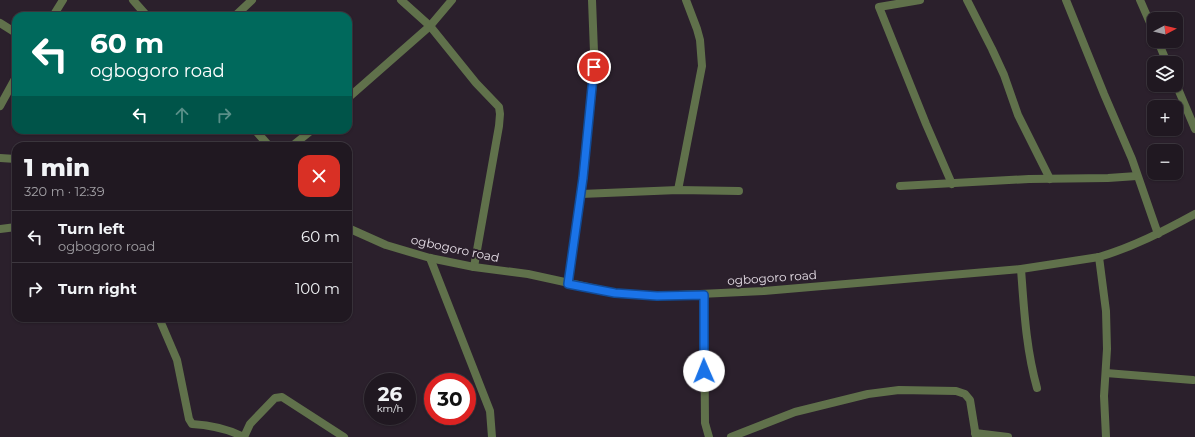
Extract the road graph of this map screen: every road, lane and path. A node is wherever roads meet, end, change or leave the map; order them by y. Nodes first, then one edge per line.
1 (133, 0) edge
2 (252, 0) edge
3 (401, 0) edge
4 (452, 0) edge
5 (592, 0) edge
6 (686, 0) edge
7 (920, 0) edge
8 (1066, 0) edge
9 (1140, 0) edge
10 (968, 1) edge
11 (59, 2) edge
12 (877, 3) edge
13 (55, 12) edge
14 (144, 12) edge
15 (239, 12) edge
16 (1147, 16) edge
17 (0, 23) edge
18 (430, 26) junction
19 (12, 30) edge
20 (12, 84) edge
21 (1179, 92) edge
22 (352, 94) edge
23 (0, 106) edge
24 (1195, 130) edge
25 (258, 134) edge
26 (307, 134) edge
27 (266, 142) edge
28 (297, 142) edge
29 (0, 158) edge
30 (12, 159) edge
31 (1138, 176) junction
32 (1050, 179) junction
33 (952, 184) junction
34 (900, 186) dead end
35 (678, 190) junction
36 (739, 191) dead end
37 (581, 194) junction
38 (1195, 214) edge
39 (12, 228) edge
40 (0, 229) edge
41 (352, 230) edge
42 (1158, 234) junction
43 (1099, 257) junction
44 (430, 258) junction
45 (474, 267) junction
46 (1021, 269) junction
47 (568, 284) junction
48 (704, 295) junction
49 (161, 322) edge
50 (1106, 373) junction
51 (1193, 380) dead end
52 (1037, 388) dead end
53 (975, 435) edge
54 (244, 437) edge
55 (344, 437) edge
56 (492, 437) edge
57 (709, 437) edge
58 (731, 437) edge
59 (1008, 437) edge
60 (1106, 437) edge

1 - 14 street
2 - 15 street
3 - 18 street
4 - 18 street
5 - 37 street
6 - 35 street
7 - 12 street
8 - 31 street
9 - 16 street
10 - 32 street
11 - 13 street
12 - 33 street
17 - 19 street
18 - 22 street
18 - 45 street
20 - 23 street
21 - 24 street
25 - 27 street
26 - 28 street
29 - 30 street
31 - 32 street
31 - 42 street
32 - 33 street
33 - 34 street
35 - 36 street
35 - 37 street
37 - 47 street
38 - 42 street, ogbogoro road
39 - 40 street
41 - 44 street, ogbogoro road
42 - 43 street, ogbogoro road
43 - 46 street, ogbogoro road
43 - 50 street
44 - 45 street, ogbogoro road
44 - 56 street
45 - 47 street, ogbogoro road
46 - 48 street, ogbogoro road
46 - 52 street
47 - 48 street, ogbogoro road
48 - 57 street
49 - 54 street
50 - 51 street
50 - 60 street
53 - 58 street
53 - 59 street
54 - 55 street

